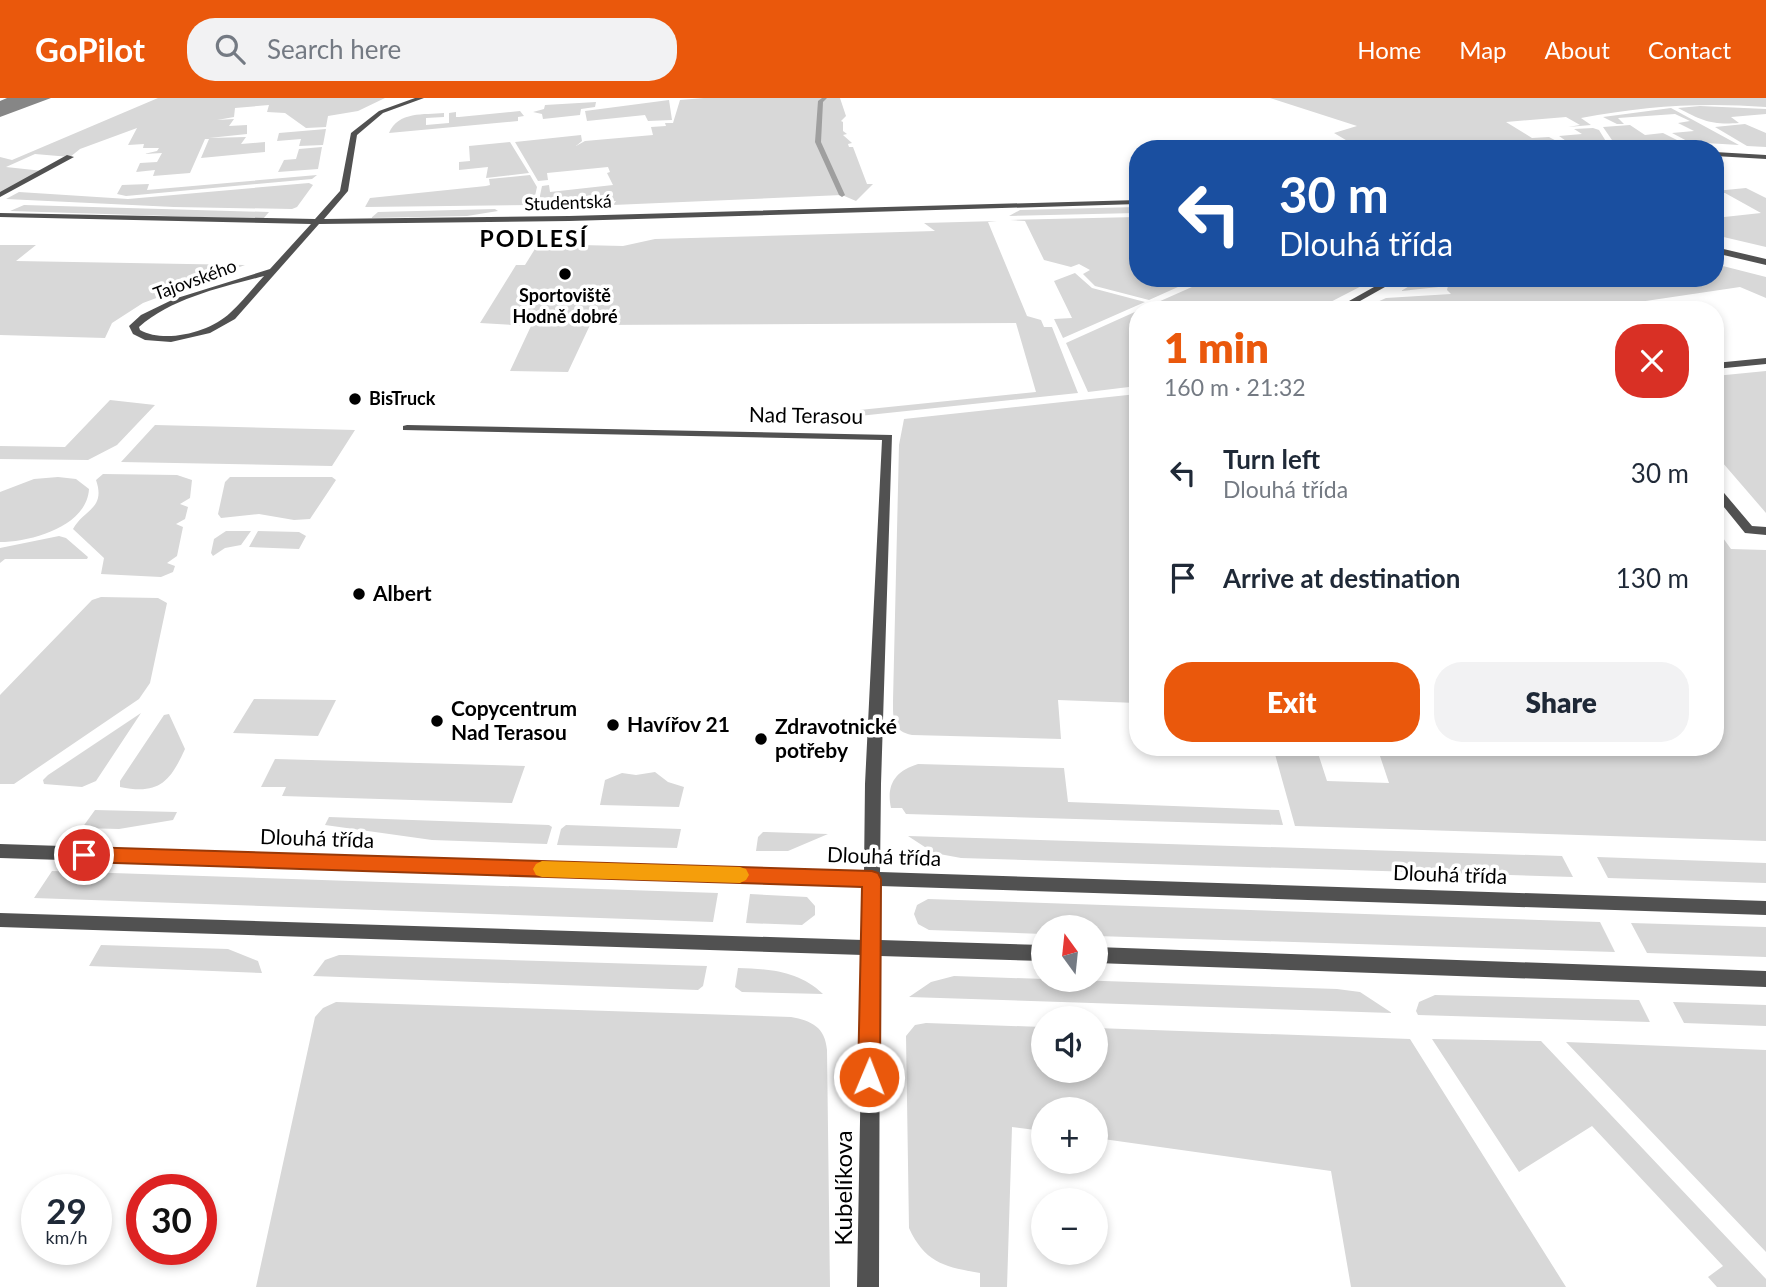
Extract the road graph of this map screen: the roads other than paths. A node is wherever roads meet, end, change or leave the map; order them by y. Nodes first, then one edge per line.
1 (421, 98) edge
2 (1724, 155) edge
3 (69, 157) dead end
4 (1766, 157) edge
5 (0, 195) edge
6 (1129, 202) edge
7 (0, 215) edge
8 (316, 223) junction
9 (1724, 252) edge
10 (1766, 262) edge
11 (271, 271) junction
12 (1380, 287) edge
13 (1354, 301) edge
14 (1766, 361) edge
15 (1724, 365) edge
16 (407, 428) dead end
17 (1724, 500) edge
18 (1766, 531) edge
19 (0, 851) edge
20 (872, 879) junction
21 (1766, 908) edge
22 (0, 920) edge
23 (871, 947) junction
24 (1031, 953) edge
25 (1108, 955) edge
26 (1766, 979) edge
27 (869, 1287) edge

1 - 8 street, Tajovského
2 - 4 street
3 - 5 street
6 - 8 street, Studentská
7 - 8 street, Studentská
8 - 11 street, Tajovského
9 - 10 street
11 - 11 street, Tajovského
12 - 13 street
14 - 15 street
16 - 20 street, Nad Terasou
17 - 18 street
19 - 20 street, Dlouhá třída
20 - 21 street, Dlouhá třída
20 - 23 street, Kubelíkova
22 - 23 street
23 - 24 street
23 - 27 street, Kubelíkova
25 - 26 street

